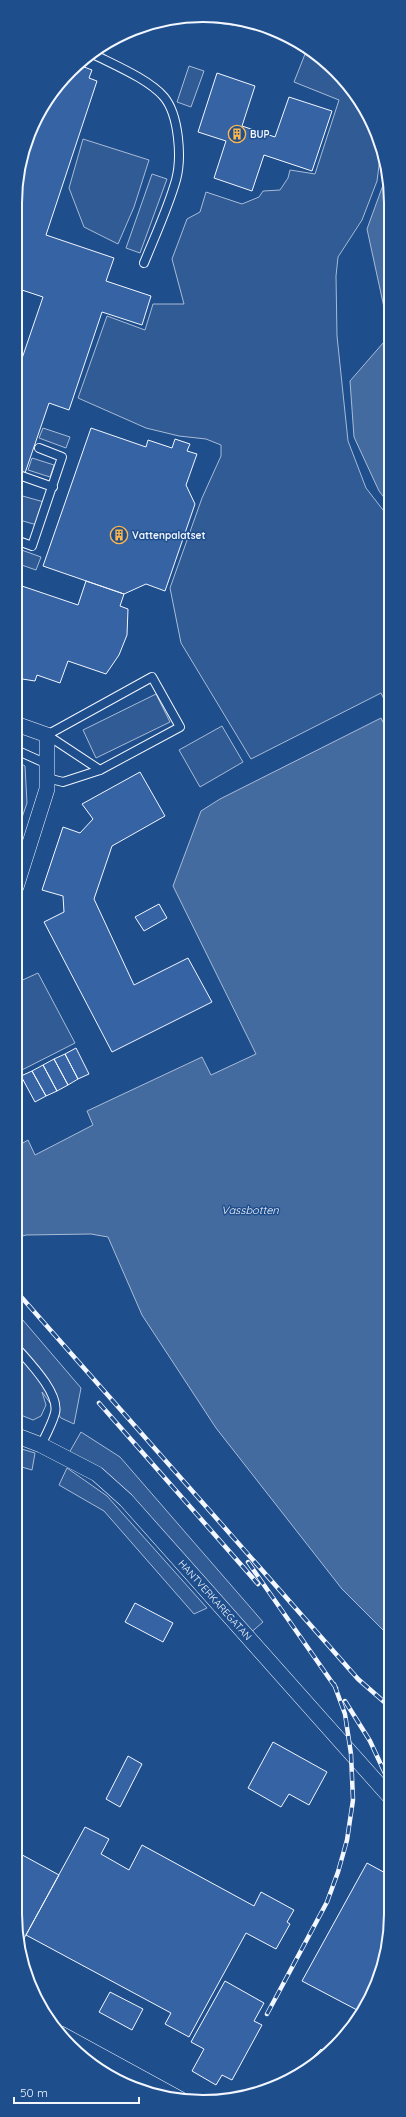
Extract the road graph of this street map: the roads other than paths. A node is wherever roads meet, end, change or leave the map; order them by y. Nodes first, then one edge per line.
1 (97, 56) edge
2 (144, 263) dead end
3 (39, 448) dead end
4 (22, 476) edge
5 (53, 487) junction
6 (22, 542) edge
7 (22, 726) edge
8 (47, 735) junction
9 (22, 754) edge
10 (100, 770) junction
11 (47, 771) junction
12 (22, 868) edge
13 (22, 1354) edge
14 (22, 1438) edge
15 (41, 1445) junction
16 (384, 1790) edge
17 (74, 2041) edge
18 (166, 2092) edge

1 - 2 lane
3 - 5 lane
4 - 5 lane
5 - 6 lane
7 - 8 street
8 - 10 lane
8 - 10 lane
8 - 11 street
9 - 11 lane
10 - 11 lane
11 - 12 street
13 - 15 lane
14 - 15 street, HANTVERKAREGATAN
15 - 16 street, HANTVERKAREGATAN
17 - 18 street

